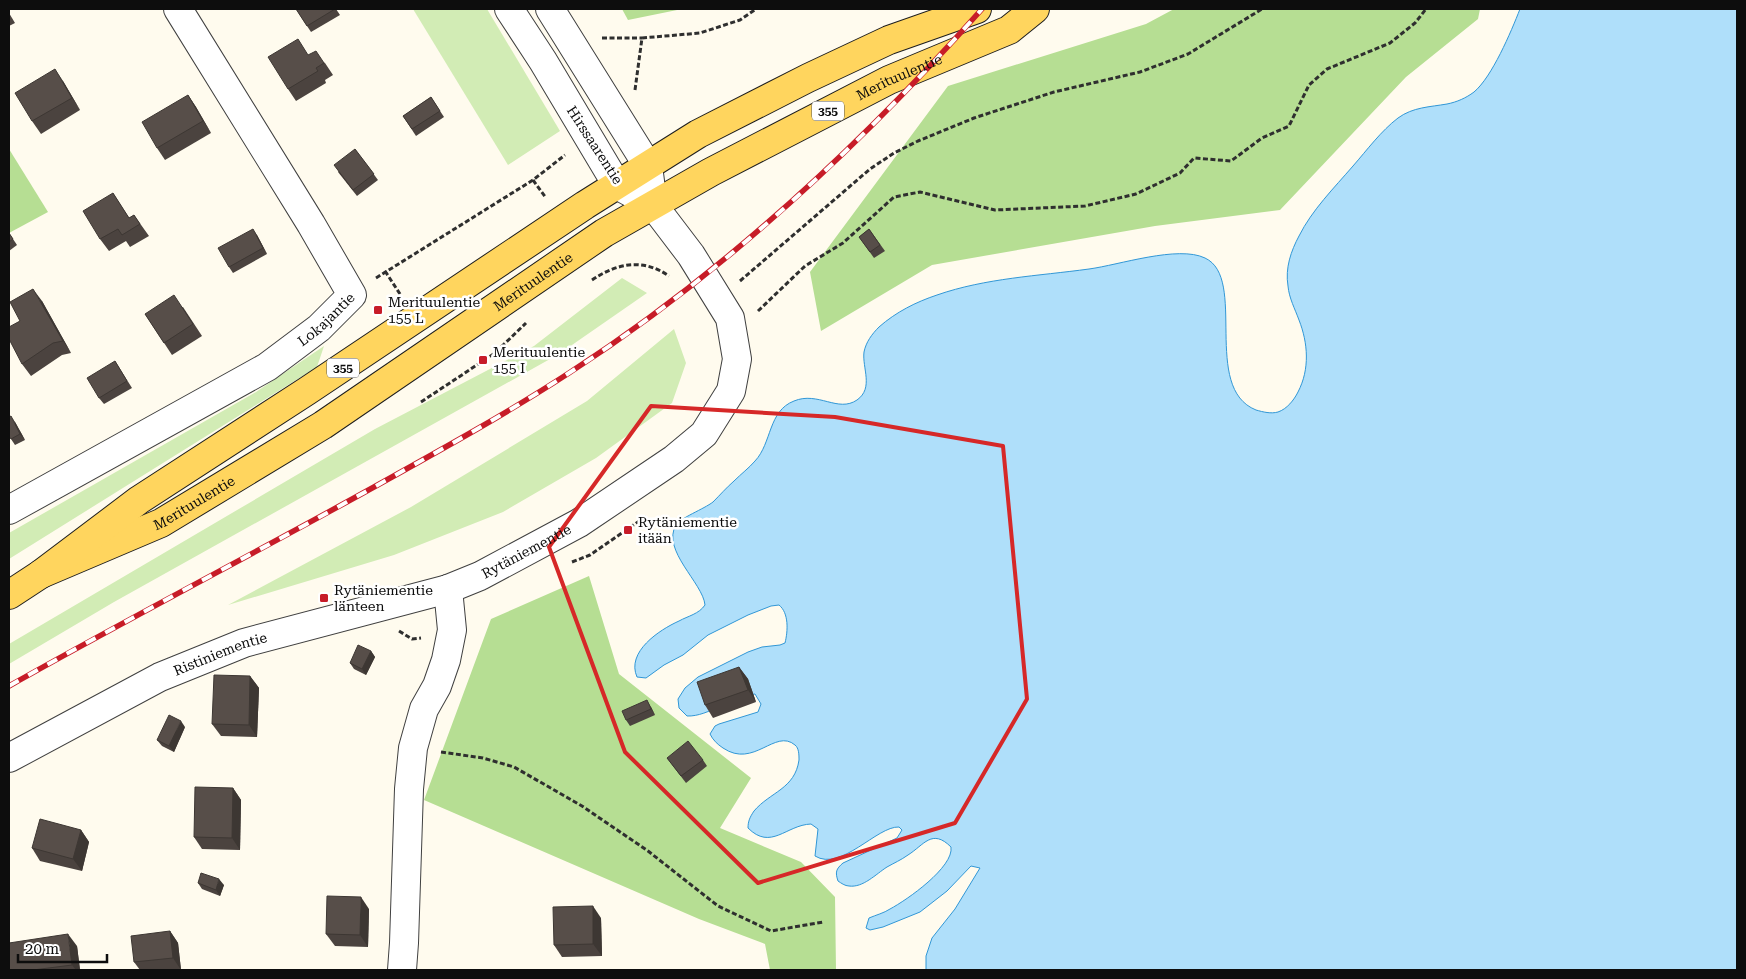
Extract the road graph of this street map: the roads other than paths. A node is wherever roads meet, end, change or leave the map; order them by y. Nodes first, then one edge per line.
1 (178, 9) edge
2 (510, 9) edge
3 (550, 9) edge
4 (977, 9) edge
5 (1035, 9) edge
6 (648, 166) junction
7 (617, 185) junction
8 (653, 205) junction
9 (9, 510) edge
10 (41, 574) junction
11 (448, 589) junction
12 (9, 595) edge
13 (9, 758) edge
14 (402, 970) edge

1 - 9 street, Lokajantie
2 - 7 street, Hirssaarentie
3 - 6 street
4 - 6 main road, Merituulentie / 355
5 - 8 main road, Merituulentie / 355
6 - 7 main road, Merituulentie / 355
6 - 8 street
7 - 8 street, Hirssaarentie
7 - 10 main road, Merituulentie / 355
8 - 10 main road, Merituulentie / 355
8 - 11 street, Rytäniementie
10 - 12 main road, Merituulentie / 355
11 - 13 street, Ristiniementie
11 - 14 street

